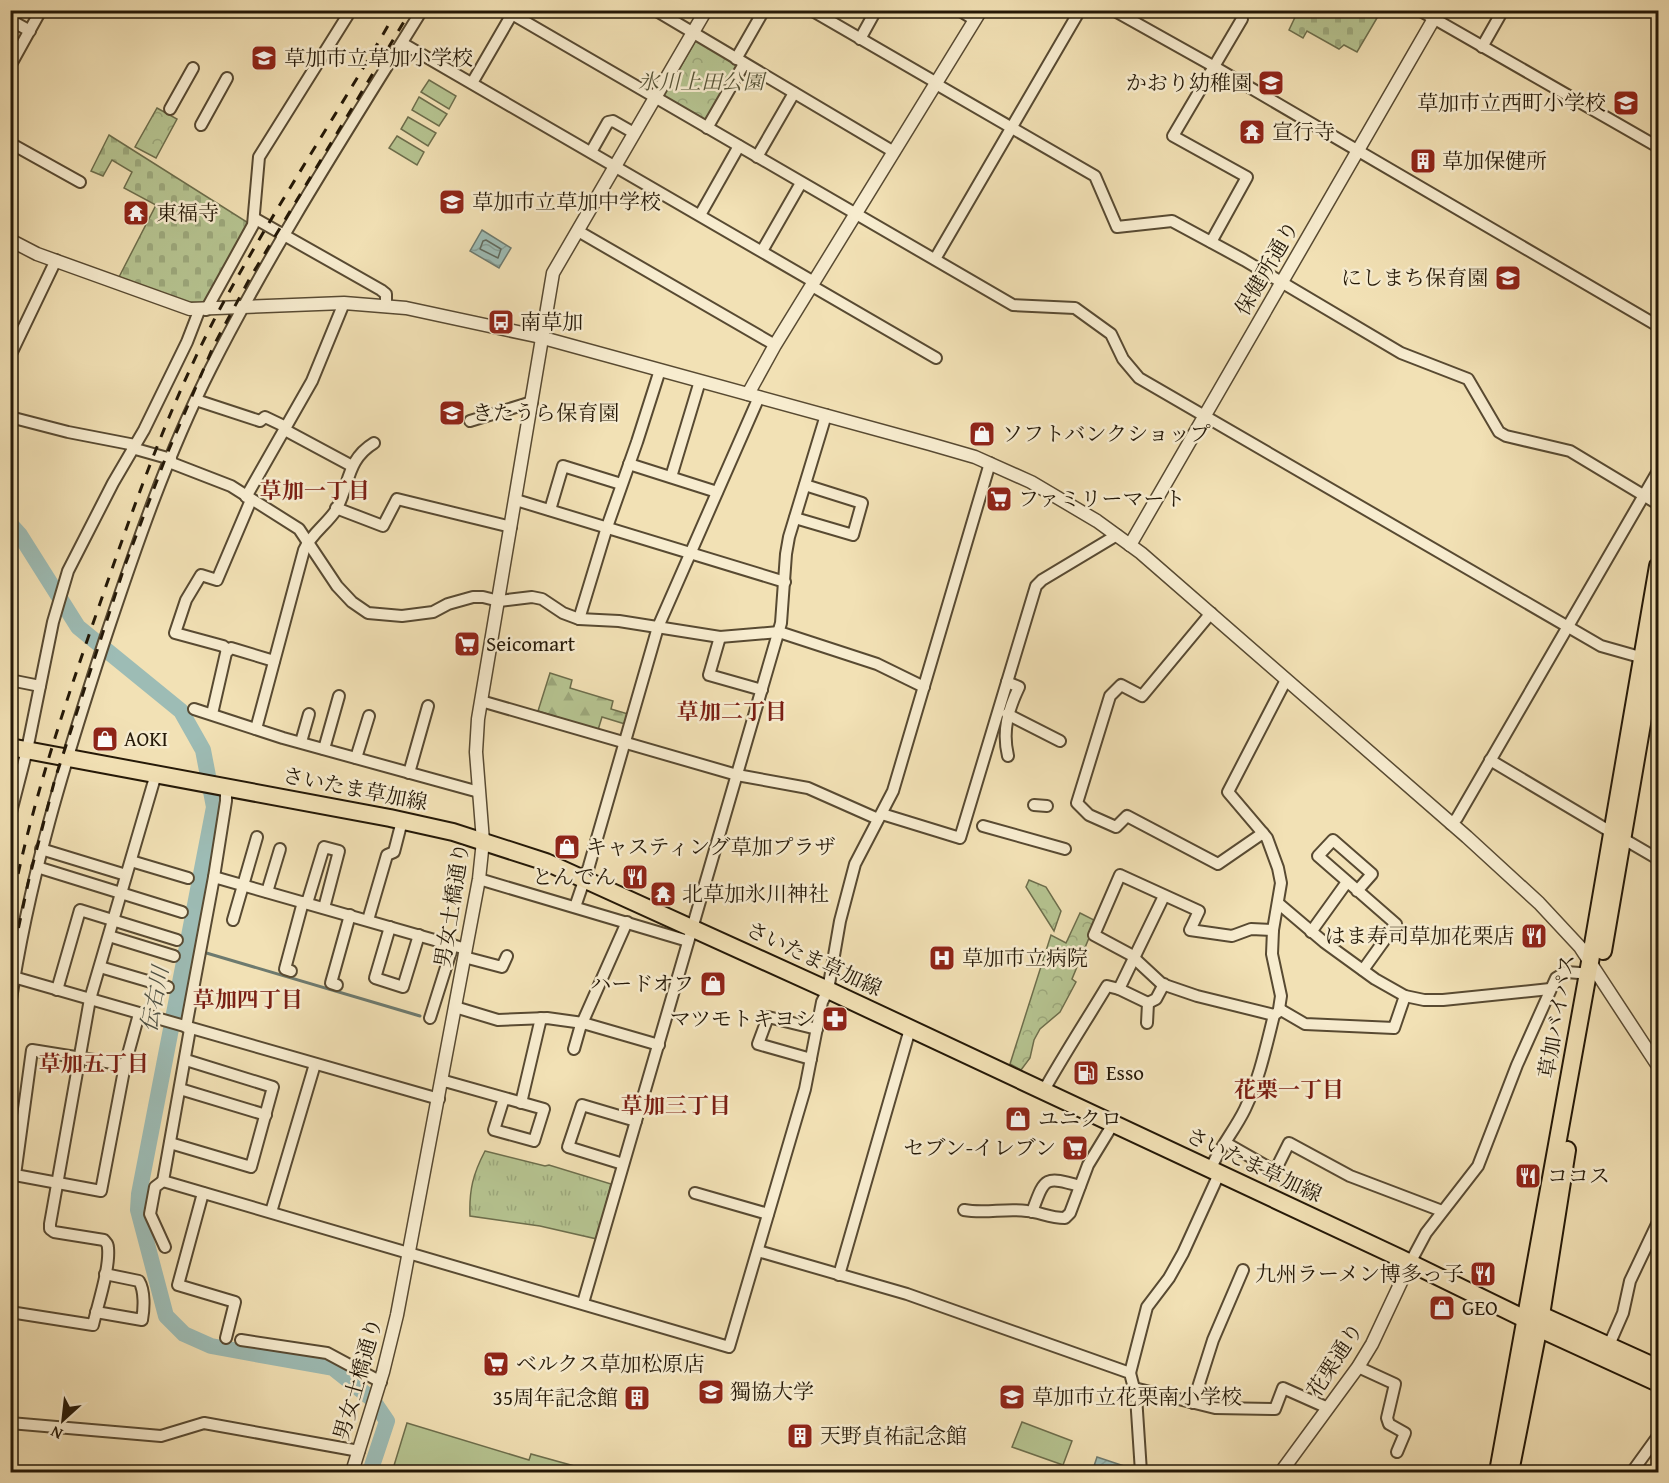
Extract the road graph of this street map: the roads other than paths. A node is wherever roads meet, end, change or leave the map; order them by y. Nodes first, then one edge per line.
1 (41, 10) edge
2 (351, 10) edge
3 (422, 10) edge
4 (655, 10) edge
5 (706, 10) edge
6 (764, 10) edge
7 (811, 10) edge
8 (876, 10) edge
9 (960, 10) edge
10 (1080, 10) edge
11 (1113, 10) edge
12 (1419, 10) edge
13 (1503, 10) edge
14 (509, 13) edge
15 (826, 14) edge
16 (978, 15) edge
17 (1436, 15) edge
18 (1242, 19) dead end
19 (10, 20) edge
20 (30, 31) junction
21 (693, 33) junction
22 (860, 39) junction
23 (402, 43) junction
24 (1482, 47) junction
25 (740, 61) junction
26 (10, 66) edge
27 (1213, 66) junction
28 (192, 68) dead end
29 (227, 78) dead end
30 (472, 83) junction
31 (937, 84) junction
32 (794, 93) junction
33 (655, 97) junction
34 (170, 109) dead end
35 (201, 125) dead end
36 (1011, 127) junction
37 (707, 128) junction
38 (634, 132) junction
39 (10, 143) edge
40 (739, 146) junction
41 (1659, 147) edge
42 (1358, 151) junction
43 (591, 152) junction
44 (894, 152) junction
45 (757, 157) junction
46 (615, 166) junction
47 (80, 182) dead end
48 (801, 183) junction
49 (856, 214) junction
50 (700, 215) junction
51 (254, 218) junction
52 (578, 231) junction
53 (283, 235) junction
54 (10, 240) edge
55 (1211, 242) junction
56 (762, 251) junction
57 (935, 259) junction
58 (56, 260) junction
59 (813, 284) junction
60 (1281, 284) junction
61 (344, 303) junction
62 (386, 306) junction
63 (243, 308) junction
64 (202, 310) junction
65 (1659, 326) edge
66 (543, 338) junction
67 (775, 345) junction
68 (10, 356) edge
69 (936, 358) dead end
70 (660, 370) junction
71 (700, 381) junction
72 (754, 395) junction
73 (196, 400) junction
74 (532, 402) junction
75 (826, 415) junction
76 (1204, 416) junction
77 (10, 417) edge
78 (470, 421) dead end
79 (285, 428) junction
80 (374, 443) dead end
81 (134, 447) junction
82 (170, 461) junction
83 (990, 463) junction
84 (629, 464) junction
85 (352, 466) junction
86 (1659, 471) edge
87 (671, 477) junction
88 (621, 483) junction
89 (805, 485) junction
90 (717, 492) junction
91 (1645, 495) junction
92 (248, 499) junction
93 (516, 500) junction
94 (1659, 504) edge
95 (336, 508) junction
96 (550, 510) junction
97 (795, 518) junction
98 (606, 526) junction
99 (511, 527) junction
100 (1117, 535) junction
101 (307, 543) junction
102 (1130, 545) junction
103 (690, 553) junction
104 (1659, 566) edge
105 (785, 582) junction
106 (499, 601) junction
107 (1211, 614) junction
108 (579, 618) junction
109 (658, 627) junction
110 (1569, 628) junction
111 (778, 632) junction
112 (1659, 633) edge
113 (720, 637) junction
114 (228, 650) junction
115 (1651, 660) edge
116 (274, 661) junction
117 (10, 680) edge
118 (1286, 680) junction
119 (1007, 682) junction
120 (40, 686) junction
121 (924, 687) junction
122 (762, 690) junction
123 (339, 696) dead end
124 (481, 701) junction
125 (428, 706) dead end
126 (194, 709) dead end
127 (1652, 709) edge
128 (212, 714) junction
129 (309, 714) dead end
130 (1007, 714) junction
131 (369, 716) dead end
132 (256, 729) junction
133 (1060, 741) dead end
134 (301, 742) junction
135 (624, 743) junction
136 (10, 747) edge
137 (324, 749) junction
138 (27, 750) junction
139 (1008, 756) dead end
140 (66, 758) junction
141 (356, 758) junction
142 (1490, 760) junction
143 (409, 773) junction
144 (156, 774) junction
145 (737, 775) junction
146 (226, 788) junction
147 (479, 792) junction
148 (1034, 805) dead end
149 (1047, 806) dead end
150 (10, 816) edge
151 (880, 817) junction
152 (402, 820) junction
153 (1451, 824) junction
154 (983, 826) dead end
155 (1263, 833) junction
156 (1617, 835) junction
157 (257, 837) dead end
158 (483, 841) junction
159 (41, 849) junction
160 (280, 849) dead end
161 (1065, 849) dead end
162 (1659, 859) edge
163 (131, 861) junction
164 (37, 867) junction
165 (126, 875) junction
166 (214, 877) junction
167 (188, 878) dead end
168 (585, 878) junction
169 (479, 879) junction
170 (1347, 882) junction
171 (243, 885) junction
172 (1357, 891) junction
173 (267, 892) junction
174 (121, 893) junction
175 (1164, 896) junction
176 (305, 903) junction
177 (1278, 903) junction
178 (575, 907) junction
179 (324, 908) junction
180 (182, 912) dead end
181 (350, 915) junction
182 (113, 920) junction
183 (233, 920) dead end
184 (368, 921) junction
185 (627, 922) junction
186 (390, 927) junction
187 (1273, 930) junction
188 (1311, 932) junction
189 (689, 934) junction
190 (418, 935) junction
191 (109, 936) junction
192 (177, 940) dead end
193 (453, 945) junction
194 (465, 953) junction
195 (174, 956) dead end
196 (507, 956) dead end
197 (1134, 957) junction
198 (100, 967) junction
199 (1363, 970) junction
200 (1592, 970) junction
201 (291, 971) dead end
202 (13, 976) edge
203 (1164, 984) junction
204 (337, 985) dead end
205 (168, 987) dead end
206 (1119, 989) junction
207 (1550, 989) junction
208 (57, 990) junction
209 (828, 990) junction
210 (1405, 996) junction
211 (90, 999) junction
212 (1148, 1003) junction
213 (10, 1006) edge
214 (455, 1007) junction
215 (1277, 1013) junction
216 (139, 1014) junction
217 (430, 1018) dead end
218 (541, 1018) junction
219 (583, 1023) junction
220 (1147, 1023) dead end
221 (186, 1028) junction
222 (817, 1029) junction
223 (910, 1029) junction
224 (659, 1045) junction
225 (574, 1049) dead end
226 (81, 1057) junction
227 (811, 1059) junction
228 (186, 1060) junction
229 (315, 1064) junction
230 (125, 1065) junction
231 (1659, 1066) edge
232 (442, 1081) junction
233 (180, 1089) junction
234 (1043, 1092) junction
235 (504, 1098) junction
236 (439, 1099) junction
237 (521, 1103) junction
238 (266, 1115) junction
239 (636, 1121) junction
240 (1113, 1124) junction
241 (170, 1143) junction
242 (1226, 1143) junction
243 (623, 1164) junction
244 (1215, 1172) junction
245 (163, 1181) junction
246 (57, 1184) junction
247 (1080, 1186) junction
248 (203, 1192) junction
249 (695, 1193) dead end
250 (964, 1210) dead end
251 (1442, 1211) junction
252 (272, 1212) junction
253 (1032, 1212) junction
254 (768, 1214) junction
255 (1659, 1222) edge
256 (165, 1247) dead end
257 (758, 1251) junction
258 (409, 1252) junction
259 (1410, 1263) junction
260 (1243, 1270) dead end
261 (105, 1274) junction
262 (839, 1275) junction
263 (583, 1303) junction
264 (10, 1312) edge
265 (96, 1312) junction
266 (1535, 1321) junction
267 (226, 1338) dead end
268 (241, 1340) dead end
269 (1609, 1345) junction
270 (1358, 1367) junction
271 (1659, 1368) edge
272 (1130, 1373) junction
273 (1659, 1383) edge
274 (380, 1385) junction
275 (1134, 1388) junction
276 (1193, 1403) junction
277 (1328, 1408) junction
278 (10, 1423) edge
279 (1659, 1436) edge
280 (359, 1451) junction
281 (1396, 1452) dead end
282 (352, 1473) edge
283 (1141, 1473) edge
284 (1281, 1473) edge
285 (1498, 1473) edge
286 (1510, 1473) edge
287 (1632, 1473) edge

1 - 20 street
2 - 51 street
3 - 23 street
4 - 21 street
5 - 21 street, 男女土橋通り
6 - 25 street
7 - 15 street
8 - 22 street
9 - 16 street
10 - 36 street
11 - 27 street
12 - 17 street
13 - 24 street
14 - 30 street
14 - 33 street
15 - 22 street
16 - 31 street
17 - 24 street
17 - 42 street, 保健所通り
18 - 27 street
19 - 20 street
20 - 26 street
21 - 25 street
21 - 33 street, 男女土橋通り
22 - 31 street
23 - 30 street
23 - 53 street
24 - 41 street
25 - 32 street
25 - 37 street
27 - 42 street
27 - 55 street
28 - 34 street
29 - 35 street
30 - 43 street
31 - 36 street
31 - 44 street
32 - 44 street
32 - 45 street
33 - 37 street
33 - 38 street, 男女土橋通り
36 - 55 street
36 - 57 street
37 - 40 street
38 - 43 street
38 - 46 street, 男女土橋通り
39 - 47 street
40 - 45 street
40 - 50 street
42 - 60 street, 保健所通り
42 - 65 street
43 - 46 street
44 - 49 street
45 - 48 street
46 - 50 street
46 - 52 street, 男女土橋通り
48 - 49 street
48 - 56 street
49 - 57 street
49 - 59 street
50 - 56 street
51 - 53 street
51 - 64 street
52 - 66 street, 男女土橋通り
52 - 67 street
53 - 62 street
53 - 63 street
54 - 58 street
55 - 60 street
56 - 59 street
57 - 76 street
58 - 64 street
58 - 68 street
59 - 67 street
59 - 69 street
60 - 76 street, 保健所通り
60 - 91 street
61 - 62 street
61 - 63 street
61 - 79 street
62 - 66 street
63 - 64 street
63 - 73 street
64 - 81 street
66 - 70 street
66 - 74 street, 男女土橋通り
67 - 72 street
70 - 71 street
70 - 84 street
71 - 72 street
71 - 87 street
72 - 75 street
72 - 90 street
73 - 79 street
73 - 82 street
74 - 78 street
74 - 93 street, 男女土橋通り
75 - 83 street
75 - 89 street
76 - 102 street, 保健所通り
76 - 110 street
77 - 81 street
79 - 85 street
79 - 92 street
80 - 85 street
81 - 82 street
81 - 120 street
82 - 92 street
82 - 140 street
83 - 100 street
83 - 121 street
84 - 87 street
84 - 88 street
85 - 95 street
86 - 91 street
87 - 90 street
88 - 96 street
88 - 98 street
89 - 97 street
89 - 97 street
90 - 103 street
91 - 94 street
91 - 110 street
92 - 101 street
92 - 114 street
93 - 96 street
93 - 99 street, 男女土橋通り
95 - 99 street
95 - 101 street
96 - 98 street
97 - 105 street
98 - 103 street
98 - 108 street
99 - 106 street, 男女土橋通り
100 - 102 street
100 - 119 street
101 - 106 street
101 - 116 street
102 - 107 street
103 - 105 street
103 - 109 street
104 - 115 main road, 草加バイパス
105 - 111 street
106 - 108 street
106 - 124 street, 男女土橋通り
107 - 118 street
107 - 155 street
108 - 109 street
109 - 113 street
109 - 135 street
110 - 115 street
110 - 142 street
111 - 113 street
111 - 121 street
111 - 122 street
112 - 115 main road, 草加バイパス
113 - 122 street
114 - 116 street
114 - 128 street
115 - 127 main road, 草加バイパス
115 - 156 main road, 草加バイパス
116 - 132 street
117 - 120 street
118 - 153 street
118 - 155 street
119 - 130 street
119 - 151 street
120 - 138 street
121 - 151 street
122 - 145 street
123 - 137 street
124 - 135 street
124 - 147 street, 男女土橋通り
125 - 143 street
126 - 128 street
127 - 156 main road, 草加バイパス
128 - 132 street
129 - 134 street
130 - 133 street
130 - 139 street
131 - 141 street
132 - 134 street
134 - 137 street
135 - 145 street
135 - 168 street
136 - 138 main road, さいたま草加線
137 - 141 street
138 - 140 main road, さいたま草加線
138 - 150 street
140 - 144 main road, さいたま草加線
140 - 159 street
141 - 143 street
142 - 153 street
142 - 156 street
143 - 147 street
144 - 146 main road, さいたま草加線
144 - 163 street
145 - 151 street
145 - 189 street
146 - 152 main road, さいたま草加線
146 - 166 street
147 - 158 street, 男女土橋通り
148 - 149 street
151 - 209 street
152 - 158 main road, さいたま草加線
152 - 184 street
153 - 200 street
154 - 161 street
155 - 177 street
156 - 162 street
156 - 200 main road, 草加バイパス
157 - 171 street
158 - 168 main road, さいたま草加線
158 - 169 street, 男女土橋通り
159 - 164 street
159 - 165 street
160 - 173 street
163 - 165 street
163 - 167 street
164 - 174 street
164 - 202 street
165 - 174 street
166 - 171 street
166 - 221 street
168 - 178 street
168 - 189 main road, さいたま草加線
169 - 178 street
169 - 194 street, 男女土橋通り
170 - 172 street
170 - 172 street
170 - 188 street
171 - 173 street
171 - 183 street
172 - 199 street
173 - 176 street
174 - 180 street
174 - 182 street
175 - 187 street
175 - 197 street
175 - 197 street
176 - 179 street
176 - 179 street
176 - 201 street
177 - 187 street
177 - 188 street
178 - 185 street
179 - 181 street
181 - 184 street
181 - 204 street
182 - 191 street
182 - 192 street
182 - 208 street
184 - 186 street
185 - 189 street
185 - 219 street
186 - 190 street
186 - 190 street
187 - 215 street
188 - 199 street
189 - 209 main road, さいたま草加線
189 - 224 street
190 - 193 street
191 - 195 street
191 - 198 street
193 - 194 street
193 - 217 street
194 - 196 street
194 - 214 street, 男女土橋通り
197 - 203 street
197 - 206 street
198 - 205 street
198 - 211 street
199 - 210 street
200 - 207 street
200 - 231 street
200 - 266 main road, 草加バイパス
202 - 208 street
202 - 213 street
203 - 212 street
203 - 215 street
206 - 212 street
206 - 234 street
207 - 210 street
207 - 251 street
208 - 211 street
209 - 222 street
209 - 223 main road, さいたま草加線
210 - 215 street
211 - 216 street
211 - 226 street
212 - 220 street
214 - 218 street
214 - 232 street, 男女土橋通り
215 - 242 street
216 - 221 street
216 - 230 street
218 - 219 street
218 - 237 street
219 - 224 street
219 - 225 street
221 - 228 street
221 - 229 street
222 - 227 street
222 - 227 street
223 - 234 main road, さいたま草加線
223 - 262 street
224 - 239 street
226 - 230 street
226 - 246 street
226 - 246 street
227 - 254 street
228 - 233 street
228 - 238 street
229 - 236 street
229 - 252 street
230 - 246 street
232 - 235 street
232 - 236 street, 男女土橋通り
233 - 238 street
233 - 241 street
234 - 240 main road, さいたま草加線
235 - 237 street
235 - 237 street
236 - 258 street, 男女土橋通り
238 - 241 street
239 - 243 street
239 - 243 street
240 - 244 main road, さいたま草加線
240 - 247 street
241 - 245 street
242 - 244 street
242 - 251 street
243 - 263 street
244 - 259 main road, さいたま草加線
244 - 272 street
245 - 248 street
245 - 256 street
246 - 261 street
247 - 253 street
247 - 253 street
248 - 252 street
248 - 267 street
249 - 254 street
250 - 253 street
251 - 259 street
252 - 258 street
254 - 257 street
255 - 269 street
257 - 262 street
257 - 263 street
258 - 263 street
258 - 274 street, 男女土橋通り
259 - 266 main road, さいたま草加線
259 - 270 street, 花栗通り
260 - 276 street
261 - 265 street
261 - 265 street
262 - 272 street
264 - 265 street
266 - 269 main road, さいたま草加線
266 - 273 main road, さいたま草加線
266 - 285 main road, 草加バイパス
266 - 286 main road, 草加バイパス
268 - 274 street
269 - 271 main road, さいたま草加線
270 - 277 street, 花栗通り
270 - 281 street
272 - 275 street
274 - 280 street, 男女土橋通り
275 - 276 street
275 - 283 street
276 - 277 street
277 - 284 street, 花栗通り
278 - 280 street
279 - 287 street
280 - 282 street, 男女土橋通り

